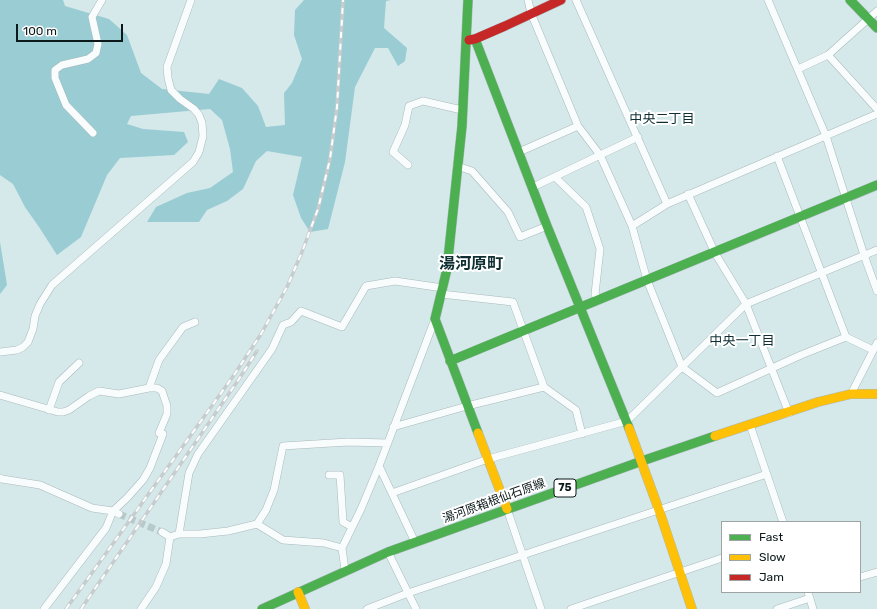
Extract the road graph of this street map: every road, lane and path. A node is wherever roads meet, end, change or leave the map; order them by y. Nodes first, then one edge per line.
1 (102, 0) edge
2 (191, 0) edge
3 (468, 0) edge
4 (528, 0) edge
5 (561, 0) edge
6 (576, 0) edge
7 (768, 0) edge
8 (850, 0) edge
9 (877, 11) edge
10 (531, 13) junction
11 (868, 19) junction
12 (877, 28) edge
13 (471, 40) junction
14 (828, 55) junction
15 (798, 69) junction
16 (877, 109) edge
17 (462, 110) junction
18 (877, 114) edge
19 (578, 126) junction
20 (93, 133) dead end
21 (826, 136) junction
22 (638, 137) junction
23 (519, 152) junction
24 (600, 155) junction
25 (777, 156) junction
26 (408, 165) dead end
27 (457, 166) junction
28 (555, 177) junction
29 (877, 185) edge
30 (533, 187) junction
31 (688, 194) junction
32 (846, 198) junction
33 (668, 204) junction
34 (800, 216) junction
35 (547, 226) junction
36 (632, 226) junction
37 (877, 250) edge
38 (715, 253) junction
39 (864, 255) junction
40 (822, 273) junction
41 (647, 280) junction
42 (442, 291) junction
43 (877, 291) edge
44 (598, 301) junction
45 (746, 304) junction
46 (580, 309) junction
47 (436, 319) junction
48 (195, 322) dead end
49 (524, 332) junction
50 (846, 337) junction
51 (875, 346) edge
52 (0, 352) edge
53 (450, 361) junction
54 (79, 363) dead end
55 (682, 367) junction
56 (772, 369) junction
57 (544, 387) junction
58 (148, 388) junction
59 (851, 394) junction
60 (877, 394) edge
61 (0, 395) edge
62 (467, 406) junction
63 (49, 410) junction
64 (789, 413) junction
65 (627, 421) junction
66 (750, 425) junction
67 (393, 427) junction
68 (159, 432) junction
69 (582, 434) junction
70 (154, 442) dead end
71 (388, 442) junction
72 (488, 459) junction
73 (642, 461) junction
74 (379, 466) junction
75 (767, 474) junction
76 (329, 475) dead end
77 (0, 478) edge
78 (392, 493) junction
79 (507, 509) junction
80 (659, 510) junction
81 (116, 513) junction
82 (783, 521) edge
83 (257, 524) junction
84 (352, 527) junction
85 (162, 532) tunnel mouth
86 (179, 534) junction
87 (170, 537) junction
88 (415, 542) junction
89 (342, 548) junction
90 (388, 552) junction
91 (523, 555) junction
92 (721, 558) edge
93 (345, 570) junction
94 (679, 572) junction
95 (877, 572) edge
96 (861, 577) edge
97 (298, 592) junction
98 (408, 593) junction
99 (810, 594) edge
100 (44, 609) edge
101 (141, 609) edge
102 (262, 609) edge
103 (305, 609) edge
104 (367, 609) edge
105 (416, 609) edge
106 (541, 609) edge
107 (571, 609) edge
108 (692, 609) edge
109 (777, 609) edge
110 (813, 609) edge

1 - 20 street
2 - 52 street
3 - 13 street
4 - 10 street
5 - 10 street
6 - 22 street
7 - 15 street
8 - 11 street
9 - 11 street
10 - 13 street
10 - 19 street
11 - 12 street
11 - 14 street
13 - 17 street
13 - 23 street
14 - 15 street
14 - 16 street
15 - 21 street
17 - 26 street
17 - 27 street
18 - 21 street
19 - 23 street
19 - 24 street
21 - 25 street
21 - 32 street
22 - 24 street
22 - 33 street
23 - 30 street
24 - 28 street
24 - 36 street
25 - 31 street
25 - 34 street
27 - 35 street
27 - 42 street
28 - 30 street
28 - 44 street
29 - 32 street
30 - 35 street
31 - 33 street
31 - 38 street
32 - 34 street
32 - 39 street
33 - 36 street
34 - 38 street
34 - 40 street
35 - 46 street
36 - 41 street
37 - 39 street
38 - 41 street
38 - 45 street
39 - 40 street
39 - 43 street
40 - 45 street
40 - 50 street
41 - 44 street
41 - 55 street
42 - 47 street
42 - 49 street
42 - 86 street
44 - 46 street
45 - 55 street
45 - 56 street
46 - 49 street
46 - 65 street
47 - 53 street
47 - 67 street
48 - 58 street
49 - 53 street
49 - 57 street
50 - 51 street
50 - 56 street
51 - 59 street
53 - 62 street
54 - 63 street
55 - 56 street
55 - 65 street
56 - 64 street
57 - 62 street
57 - 69 street
58 - 63 street
58 - 68 street
59 - 60 street, 湯河原箱根仙石原線 / 75
59 - 64 street, 湯河原箱根仙石原線 / 75
61 - 63 street
62 - 67 street
62 - 72 street
64 - 66 street, 湯河原箱根仙石原線 / 75
65 - 69 street
65 - 73 street
66 - 73 street, 湯河原箱根仙石原線 / 75
66 - 75 street
67 - 71 street
68 - 70 street
68 - 81 street
69 - 72 street
71 - 74 street
71 - 83 street
72 - 78 street
72 - 79 street
73 - 79 street, 湯河原箱根仙石原線 / 75
73 - 80 street
74 - 78 street
74 - 84 street
75 - 80 street
75 - 82 street
76 - 84 street
77 - 81 street
78 - 88 street
79 - 88 street, 湯河原箱根仙石原線 / 75
79 - 91 street
80 - 91 street
80 - 94 street
81 - 100 street
83 - 86 street
83 - 89 street
84 - 89 street
85 - 87 street
86 - 87 street
87 - 101 street
88 - 90 street, 湯河原箱根仙石原線 / 75
89 - 93 street
90 - 93 street, 湯河原箱根仙石原線 / 75
90 - 98 street
91 - 98 street
91 - 106 street
92 - 94 street
93 - 97 street, 湯河原箱根仙石原線 / 75
94 - 107 street
94 - 108 street
95 - 96 street
97 - 102 street, 湯河原箱根仙石原線 / 75
97 - 103 street
98 - 104 street
98 - 105 street
99 - 109 street
99 - 110 street

